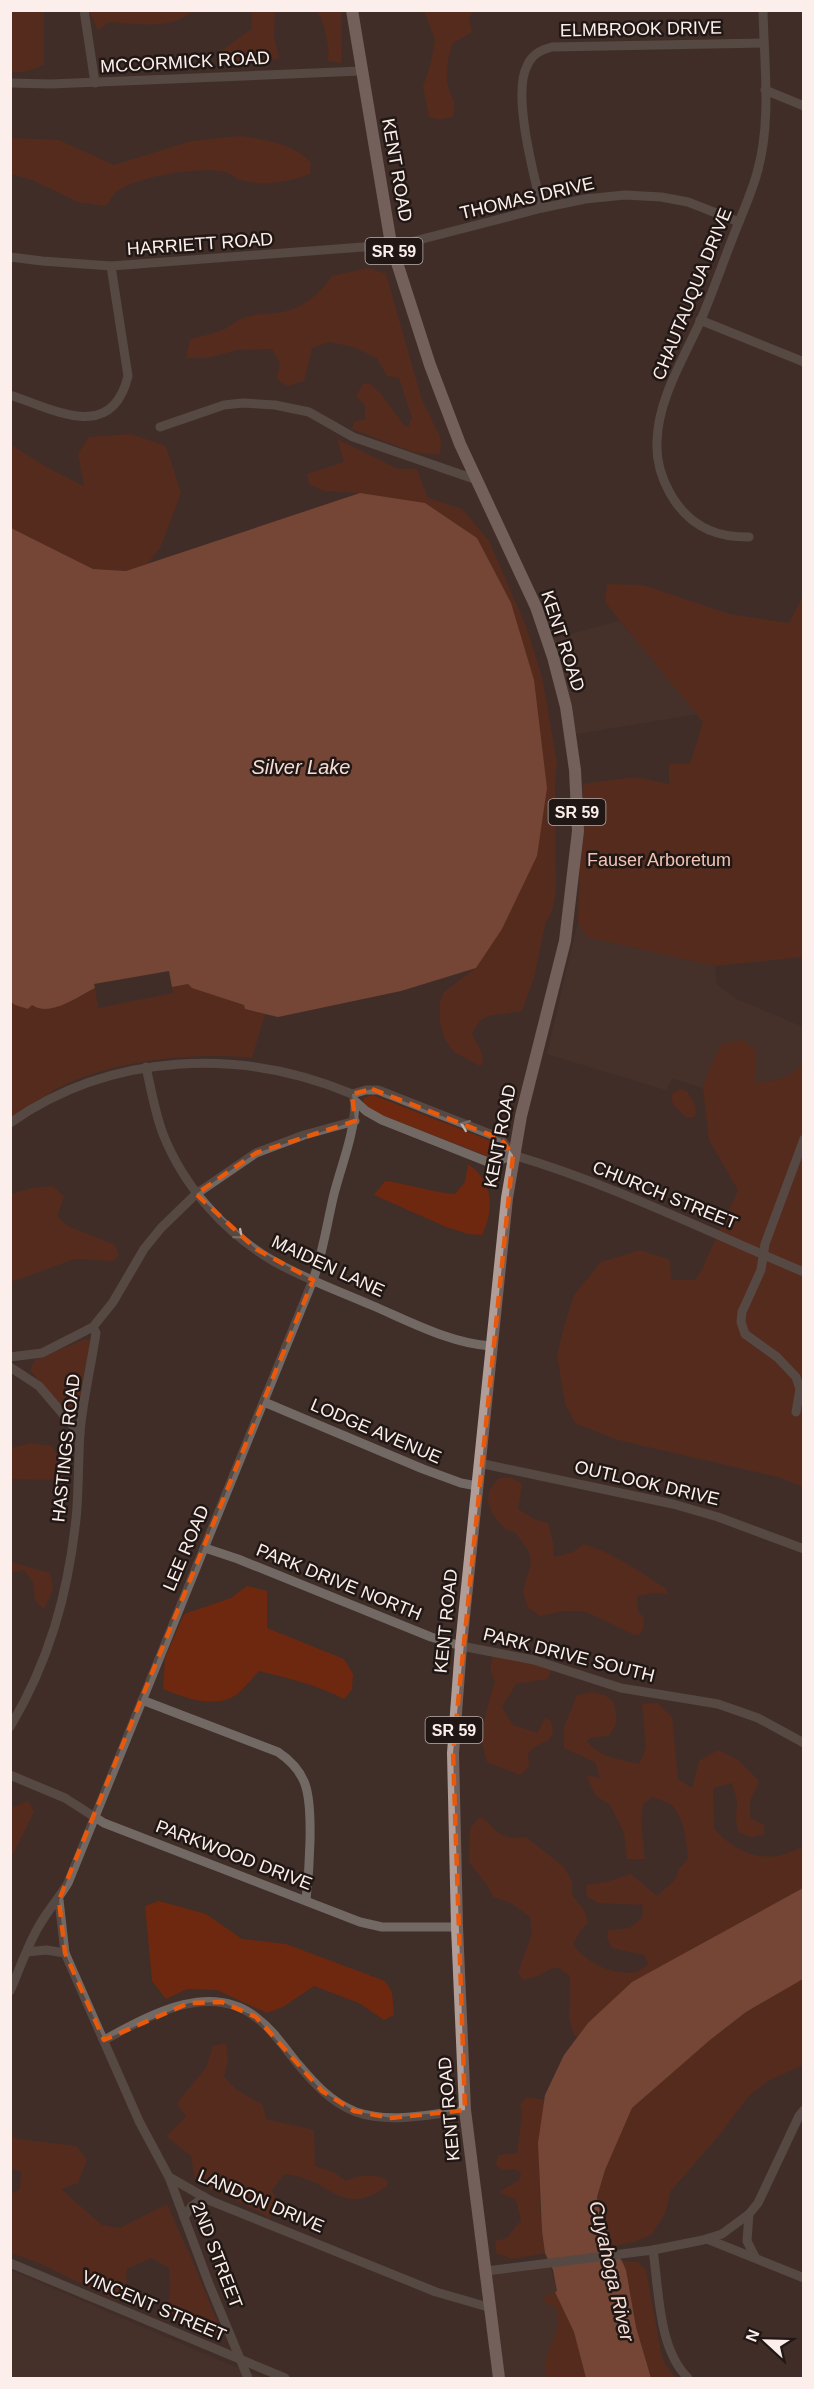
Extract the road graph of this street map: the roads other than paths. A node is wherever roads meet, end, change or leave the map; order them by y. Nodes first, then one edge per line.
1 (84, 10) edge
2 (352, 10) edge
3 (763, 10) edge
4 (764, 43) junction
5 (361, 71) junction
6 (95, 82) junction
7 (10, 83) edge
8 (765, 90) junction
9 (804, 106) edge
10 (542, 208) junction
11 (739, 222) junction
12 (391, 244) junction
13 (10, 256) edge
14 (111, 266) junction
15 (700, 320) junction
16 (804, 362) edge
17 (10, 395) edge
18 (160, 427) dead end
19 (477, 480) junction
20 (749, 537) dead end
21 (146, 1067) junction
22 (354, 1099) junction
23 (355, 1121) junction
24 (10, 1124) edge
25 (804, 1139) edge
26 (513, 1155) junction
27 (196, 1194) junction
28 (764, 1255) junction
29 (804, 1272) edge
30 (313, 1280) junction
31 (93, 1328) junction
32 (491, 1346) junction
33 (10, 1357) edge
34 (10, 1367) edge
35 (264, 1402) junction
36 (796, 1412) dead end
37 (80, 1434) junction
38 (479, 1463) junction
39 (477, 1486) junction
40 (205, 1548) junction
41 (804, 1550) edge
42 (461, 1646) junction
43 (142, 1700) junction
44 (10, 1727) edge
45 (804, 1743) edge
46 (10, 1775) edge
47 (93, 1816) junction
48 (59, 1900) junction
49 (306, 1900) junction
50 (456, 1927) junction
51 (27, 1952) junction
52 (65, 1953) junction
53 (10, 1991) edge
54 (104, 2040) junction
55 (465, 2110) junction
56 (802, 2115) edge
57 (169, 2177) junction
58 (204, 2197) junction
59 (749, 2214) junction
60 (184, 2217) junction
61 (707, 2239) junction
62 (653, 2250) junction
63 (755, 2257) junction
64 (10, 2263) edge
65 (486, 2271) junction
66 (804, 2278) edge
67 (488, 2307) junction
68 (240, 2360) junction
69 (248, 2379) edge
70 (285, 2379) edge
71 (499, 2379) edge
72 (688, 2379) edge

1 - 6 street
2 - 5 main road, KENT ROAD / SR 59
3 - 4 street, CHAUTAUQUA DRIVE
4 - 8 street, CHAUTAUQUA DRIVE
4 - 10 street, ELMBROOK DRIVE
5 - 6 street, MCCORMICK ROAD
5 - 12 main road, KENT ROAD / SR 59
6 - 7 street, MCCORMICK ROAD
8 - 9 street
8 - 11 street, CHAUTAUQUA DRIVE
10 - 11 street, THOMAS DRIVE
10 - 12 street, THOMAS DRIVE
11 - 15 street, CHAUTAUQUA DRIVE
12 - 14 street, HARRIETT ROAD
12 - 19 main road, KENT ROAD / SR 59
13 - 14 street, HARRIETT ROAD
14 - 17 street
15 - 16 street
15 - 20 street, CHAUTAUQUA DRIVE
18 - 19 street
19 - 26 main road, KENT ROAD / SR 59
21 - 22 street
21 - 24 street
21 - 27 street, MAIDEN LANE
22 - 23 street, LEE ROAD
22 - 26 street
26 -> 22 street
23 - 27 street
23 - 30 street, LEE ROAD
25 - 28 street
26 - 28 street, CHURCH STREET
26 - 32 main road, KENT ROAD / SR 59
27 -> 30 street, MAIDEN LANE
27 - 31 street
28 - 29 street, CHURCH STREET
28 - 36 street
30 - 32 street, MAIDEN LANE
30 - 35 street, LEE ROAD
31 - 33 street
31 - 37 street, HASTINGS ROAD
32 - 38 main road, KENT ROAD / SR 59
34 - 37 street
35 - 39 street, LODGE AVENUE
35 - 40 street, LEE ROAD
37 - 44 street, HASTINGS ROAD
38 - 39 main road, KENT ROAD / SR 59
38 - 41 street, OUTLOOK DRIVE
39 - 42 main road, KENT ROAD / SR 59
40 - 42 street, PARK DRIVE NORTH
40 - 43 street, LEE ROAD
42 - 45 street, PARK DRIVE SOUTH
42 - 50 main road, KENT ROAD / SR 59
43 - 47 street, LEE ROAD
43 - 49 street
46 - 47 street, PARKWOOD DRIVE
47 - 48 street, LEE ROAD
47 - 49 street, PARKWOOD DRIVE
48 - 51 street, LEE ROAD
48 - 52 street, LANDON DRIVE
49 - 50 street, PARKWOOD DRIVE
50 - 55 main road, KENT ROAD / SR 59
51 - 52 street
51 - 53 street, LEE ROAD
52 - 54 street, LANDON DRIVE
54 - 55 street
54 - 57 street, LANDON DRIVE
55 - 65 main road, KENT ROAD / SR 59
56 - 59 street
57 - 58 street, LANDON DRIVE
57 - 60 street, 2ND STREET
58 - 60 street
58 - 67 street, LANDON DRIVE
59 - 61 street
59 - 63 street
60 - 68 street, 2ND STREET
61 - 62 street
61 - 63 street
62 - 65 street
62 - 72 street
63 - 66 street
64 - 68 street, VINCENT STREET
65 - 67 main road, KENT ROAD / SR 59
67 - 71 main road, SR 59
68 - 69 street, 2ND STREET
68 - 70 street, VINCENT STREET

